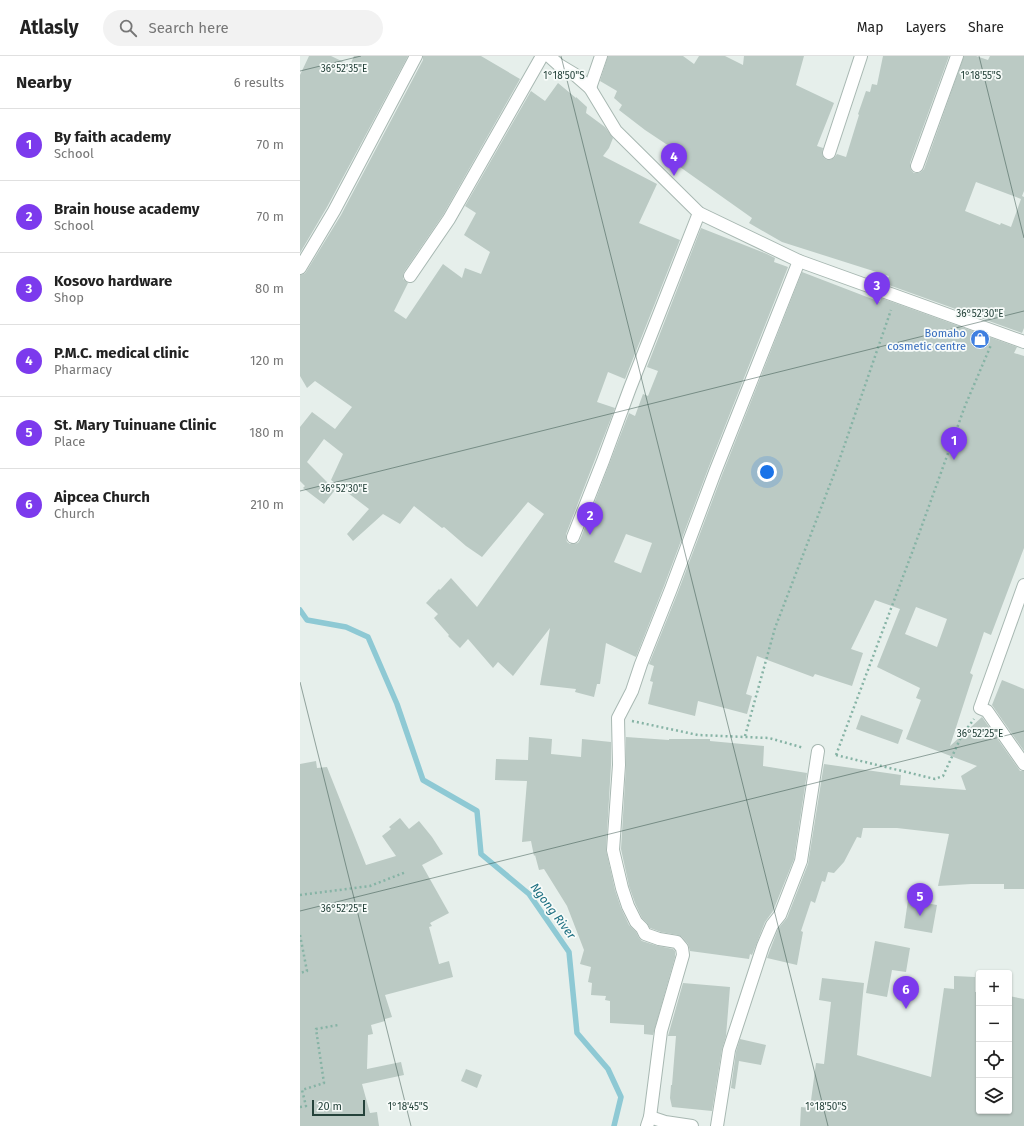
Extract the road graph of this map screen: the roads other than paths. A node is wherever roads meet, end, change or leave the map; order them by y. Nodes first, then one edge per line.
1 (416, 56) edge
2 (542, 56) edge
3 (549, 56) edge
4 (601, 56) edge
5 (861, 56) edge
6 (957, 56) edge
7 (590, 88) junction
8 (829, 153) dead end
9 (917, 166) dead end
10 (698, 213) junction
11 (799, 261) junction
12 (300, 268) edge
13 (410, 276) dead end
14 (1024, 342) edge
15 (573, 537) dead end
16 (1024, 585) edge
17 (818, 751) dead end
18 (1024, 764) edge
19 (648, 1122) edge
20 (692, 1126) edge
21 (717, 1126) edge

1 - 12 street
2 - 13 street
3 - 7 street
4 - 7 street
5 - 8 street
6 - 9 street
7 - 10 street
10 - 11 street
10 - 15 street
11 - 14 street
11 - 19 street
16 - 18 street
17 - 21 street
19 - 20 street

